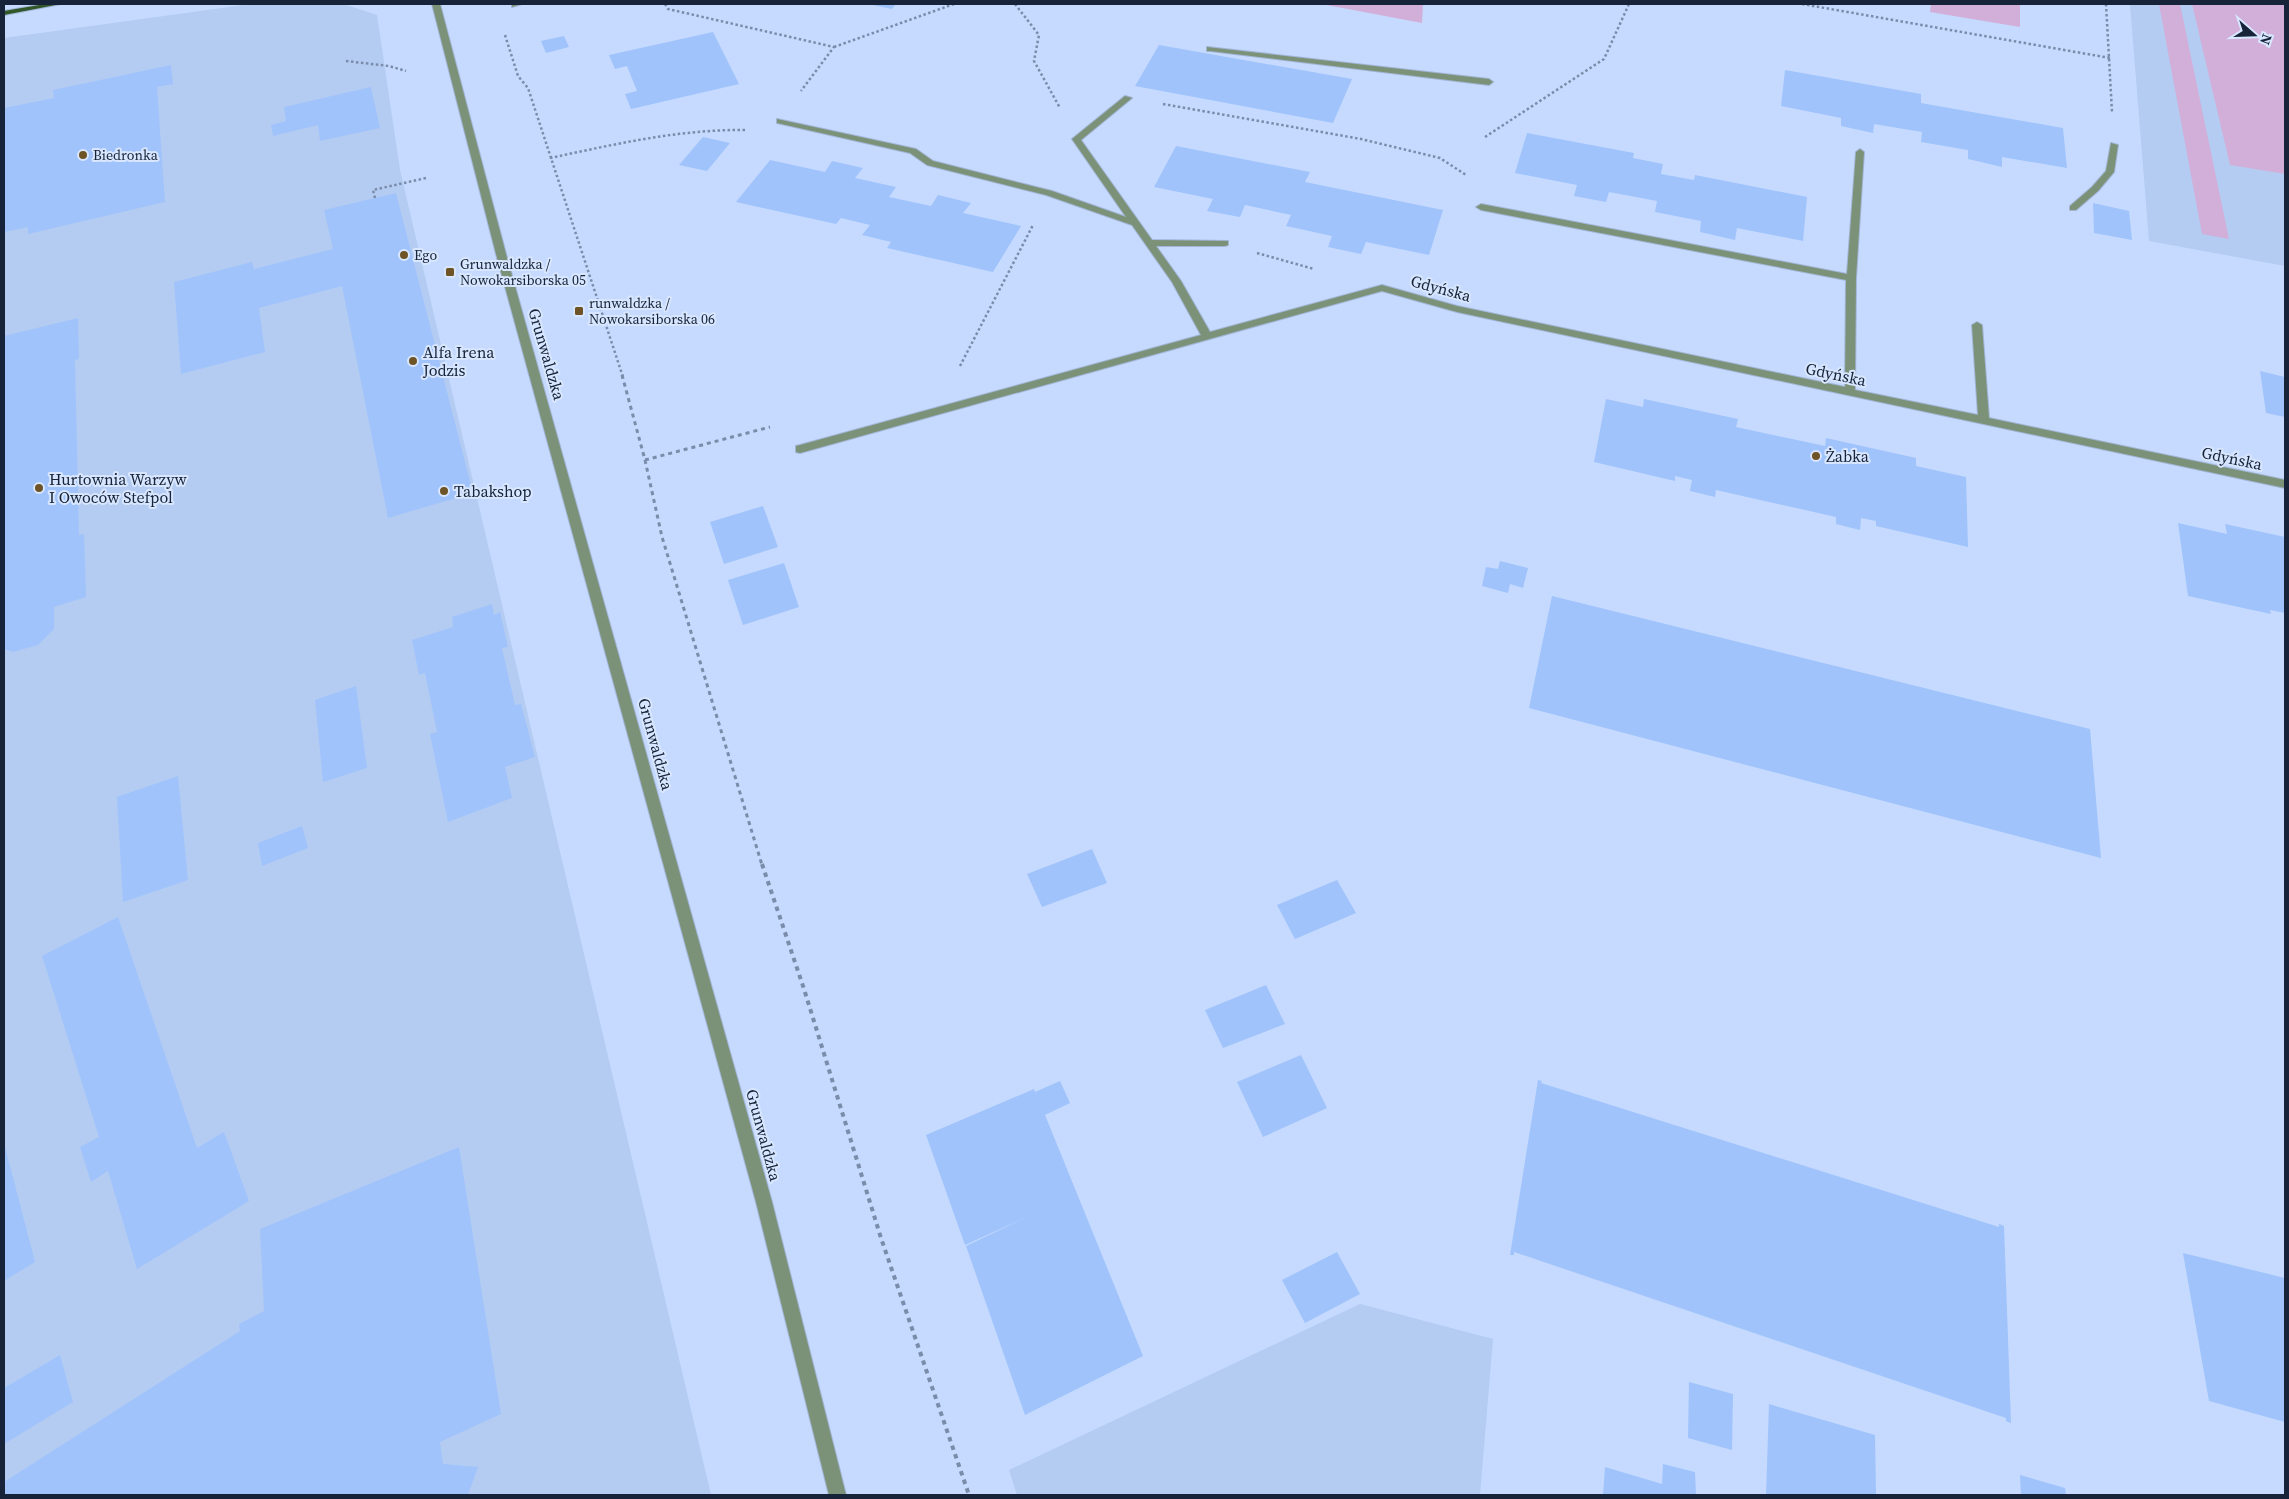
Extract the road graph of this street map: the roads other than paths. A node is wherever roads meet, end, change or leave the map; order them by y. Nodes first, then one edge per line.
1 (57, 4) edge
2 (436, 4) edge
3 (4, 13) edge
4 (1210, 49) dead end
5 (1489, 82) dead end
6 (1128, 98) road end
7 (780, 120) road end
8 (2114, 145) road end
9 (1860, 152) dead end
10 (1481, 207) dead end
11 (2073, 208) dead end
12 (1135, 223) junction
13 (1149, 244) junction
14 (1225, 244) dead end
15 (1851, 278) junction
16 (1978, 325) dead end
17 (1207, 336) junction
18 (1850, 392) junction
19 (1984, 421) junction
20 (800, 448) dead end
21 (2285, 484) edge
22 (838, 1495) edge

1 - 3 main road
2 - 22 street, Grunwaldzka
4 - 5 street
6 - 12 street
7 - 12 street
8 - 11 street
9 - 15 street
10 - 15 street
12 - 13 street
13 - 14 street
13 - 17 street
15 - 18 street
16 - 19 street
17 - 18 street, Gdyńska
17 - 20 street
18 - 19 street, Gdyńska
19 - 21 street, Gdyńska

